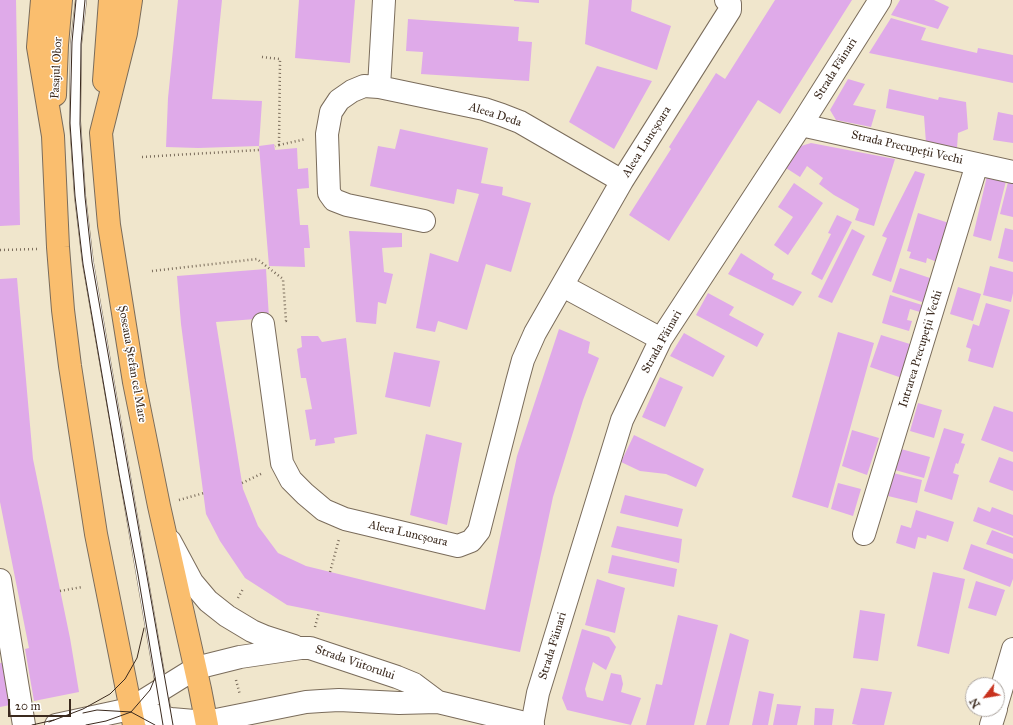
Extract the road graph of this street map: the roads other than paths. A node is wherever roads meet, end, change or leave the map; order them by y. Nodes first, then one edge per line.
1 (42, 0) edge
2 (61, 0) edge
3 (81, 0) edge
4 (110, 0) edge
5 (131, 0) edge
6 (384, 0) edge
7 (726, 0) edge
8 (880, 0) edge
9 (379, 87) junction
10 (801, 124) junction
11 (101, 133) junction
12 (53, 136) junction
13 (977, 164) junction
14 (1013, 172) edge
15 (622, 181) junction
16 (424, 221) dead end
17 (563, 286) junction
18 (263, 324) road end
19 (661, 339) junction
20 (166, 533) junction
21 (864, 534) dead end
22 (0, 580) edge
23 (301, 648) junction
24 (1013, 649) edge
25 (196, 668) junction
26 (1005, 677) edge
27 (162, 688) junction
28 (438, 702) junction
29 (132, 717) edge
30 (167, 721) edge
31 (206, 724) edge
32 (24, 725) edge
33 (56, 725) edge
34 (533, 725) edge

1 - 12 main road
2 - 12 main road, Pasajul Obor
3 - 27 lane
4 - 11 main road
5 - 11 main road, Șoseaua Ștefan cel Mare
6 - 9 street
7 - 15 street, Aleea Luncșoara
8 - 10 street, Strada Făinari
9 - 15 street, Aleea Deda
9 - 16 street, Aleea Deda
10 - 13 street, Strada Precupeții Vechi
10 - 19 street, Strada Făinari
11 - 20 main road, Șoseaua Ștefan cel Mare
12 - 29 main road
13 - 14 street, Strada Precupeții Vechi
13 - 21 street, Intrarea Precupeții Vechi
15 - 17 street, Aleea Luncșoara
17 - 18 street, Aleea Luncșoara
17 - 19 street
19 - 34 street, Strada Făinari
20 - 23 street
20 - 25 main road, Șoseaua Ștefan cel Mare
22 - 32 street
23 - 25 street, Strada Viitorului
23 - 28 street, Strada Viitorului
24 - 26 street
25 - 27 street, Strada Viitorului
25 - 31 main road, Șoseaua Ștefan cel Mare
27 - 29 street, Strada Viitorului
27 - 30 lane
28 - 31 street, Strada Viitorului
28 - 34 street, Strada Viitorului
29 - 30 street, Strada Viitorului
29 - 33 street
30 - 31 street, Strada Viitorului

